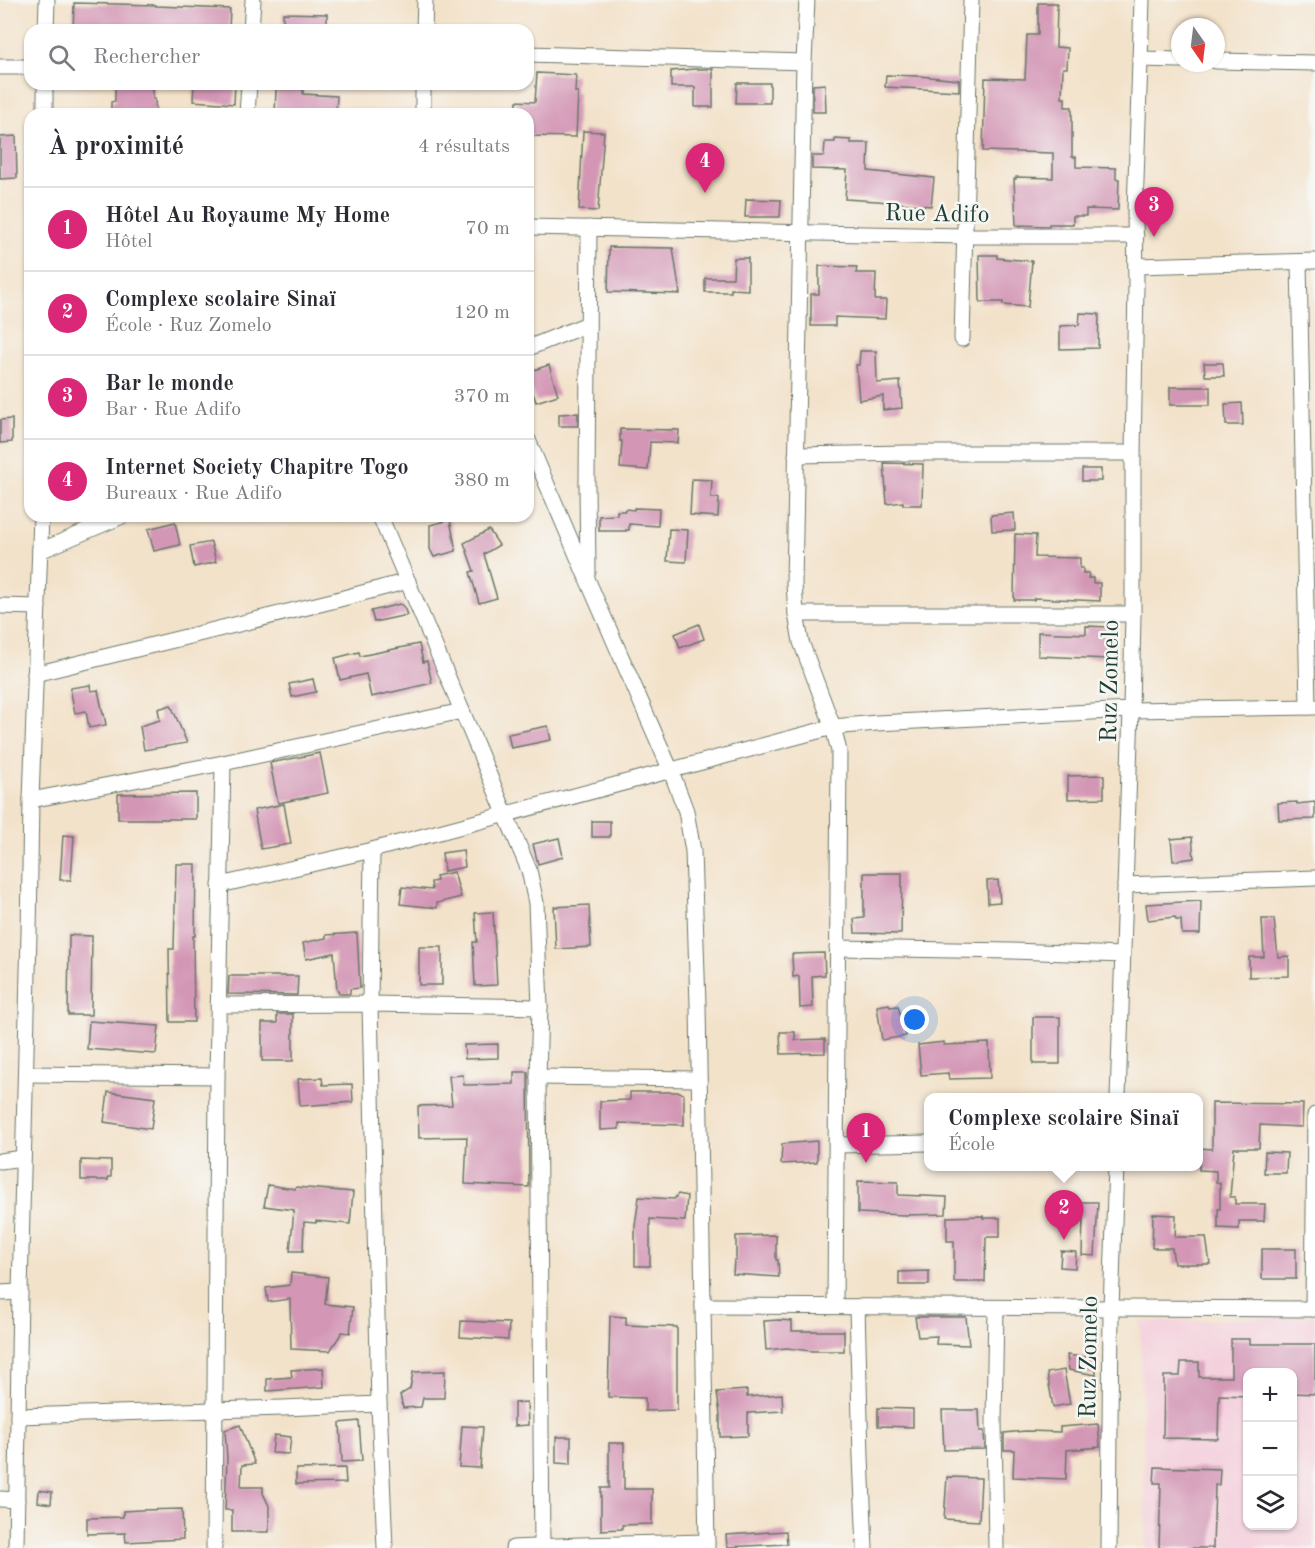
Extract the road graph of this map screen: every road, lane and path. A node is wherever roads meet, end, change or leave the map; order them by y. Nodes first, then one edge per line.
1 (47, 0) edge
2 (253, 0) edge
3 (425, 0) edge
4 (807, 0) edge
5 (971, 0) edge
6 (1142, 0) edge
7 (46, 24) edge
8 (251, 24) edge
9 (424, 24) edge
10 (534, 54) edge
11 (1140, 59) junction
12 (1171, 60) edge
13 (1225, 61) edge
14 (804, 62) junction
15 (1315, 63) edge
16 (0, 67) edge
17 (24, 67) edge
18 (45, 90) edge
19 (249, 90) edge
20 (423, 90) edge
21 (45, 108) edge
22 (247, 108) edge
23 (423, 108) edge
24 (534, 227) edge
25 (589, 228) junction
26 (802, 234) junction
27 (965, 236) junction
28 (1136, 236) junction
29 (1315, 261) edge
30 (1299, 262) junction
31 (1136, 266) junction
32 (588, 324) junction
33 (962, 339) dead end
34 (534, 346) edge
35 (1133, 453) junction
36 (534, 454) edge
37 (796, 455) junction
38 (41, 522) edge
39 (108, 522) edge
40 (383, 522) edge
41 (40, 551) junction
42 (408, 581) junction
43 (588, 581) junction
44 (0, 606) edge
45 (38, 607) junction
46 (796, 614) junction
47 (1133, 614) junction
48 (35, 674) junction
49 (1311, 707) edge
50 (1131, 710) junction
51 (462, 711) junction
52 (833, 727) junction
53 (223, 762) junction
54 (671, 771) junction
55 (31, 800) junction
56 (505, 813) junction
57 (372, 850) junction
58 (1315, 878) edge
59 (220, 885) junction
60 (1125, 885) junction
61 (837, 948) junction
62 (1123, 955) junction
63 (370, 1004) junction
64 (219, 1005) junction
65 (540, 1007) junction
66 (26, 1074) junction
67 (217, 1076) junction
68 (538, 1077) junction
69 (699, 1078) junction
70 (1118, 1093) edge
71 (1315, 1115) edge
72 (924, 1143) edge
73 (837, 1145) junction
74 (23, 1158) junction
75 (0, 1161) edge
76 (1116, 1171) edge
77 (20, 1292) junction
78 (0, 1293) edge
79 (703, 1306) junction
80 (835, 1306) junction
81 (857, 1307) junction
82 (996, 1308) junction
83 (1111, 1309) junction
84 (1314, 1309) edge
85 (380, 1404) junction
86 (214, 1410) junction
87 (18, 1416) junction
88 (0, 1499) edge
89 (17, 1500) junction
90 (707, 1545) edge
91 (542, 1546) junction
92 (16, 1548) edge
93 (214, 1548) edge
94 (385, 1548) edge
95 (513, 1548) edge
96 (865, 1548) edge
97 (996, 1548) edge
98 (1109, 1548) edge

1 - 7 street
2 - 8 street
3 - 9 street
4 - 14 street
5 - 27 street
6 - 11 street
10 - 14 street
11 - 12 street
11 - 28 street
13 - 15 street
14 - 26 street
16 - 17 street
18 - 21 street
19 - 22 street
20 - 23 street
24 - 25 street, Rue Adifo
25 - 26 street, Rue Adifo
25 - 32 street
26 - 27 street, Rue Adifo
26 - 37 street
27 - 28 street, Rue Adifo
27 - 33 street
28 - 31 street
29 - 30 street
30 - 31 street
30 - 49 street
31 - 35 street, Ruz Zomelo
32 - 34 street
32 - 43 street
35 - 37 street
35 - 47 street, Ruz Zomelo
36 - 43 street
37 - 46 street
38 - 41 street
39 - 41 street
40 - 42 street
41 - 45 street
42 - 48 street
42 - 51 street
43 - 54 street
44 - 45 street
45 - 48 street
46 - 47 street
46 - 52 street
47 - 50 street, Ruz Zomelo
48 - 55 street
49 - 50 street
50 - 52 street
50 - 60 street, Ruz Zomelo
51 - 53 street
51 - 56 street
52 - 54 street
52 - 61 street
53 - 55 street
53 - 59 street
54 - 56 street
54 - 69 street
55 - 66 street
56 - 57 street
56 - 65 street
57 - 59 street
57 - 63 street
58 - 60 street
59 - 64 street
60 - 62 street, Ruz Zomelo
61 - 62 street
61 - 73 street
62 - 70 street, Ruz Zomelo
63 - 64 street
63 - 65 street
63 - 85 street
64 - 67 street
65 - 68 street
66 - 67 street
66 - 74 street
67 - 86 street
68 - 69 street
68 - 91 street
69 - 79 street
71 - 84 street
72 - 73 street
73 - 80 street
74 - 75 street
74 - 77 street
76 - 83 street, Ruz Zomelo
77 - 78 street
77 - 87 street
79 - 80 street
79 - 90 street
80 - 81 street
81 - 82 street
81 - 96 street
82 - 83 street
82 - 97 street
83 - 84 street
83 - 98 street, Ruz Zomelo
85 - 86 street
85 - 94 street
86 - 87 street
86 - 93 street
87 - 89 street
88 - 89 street
89 - 92 street
90 - 91 street
91 - 95 street

